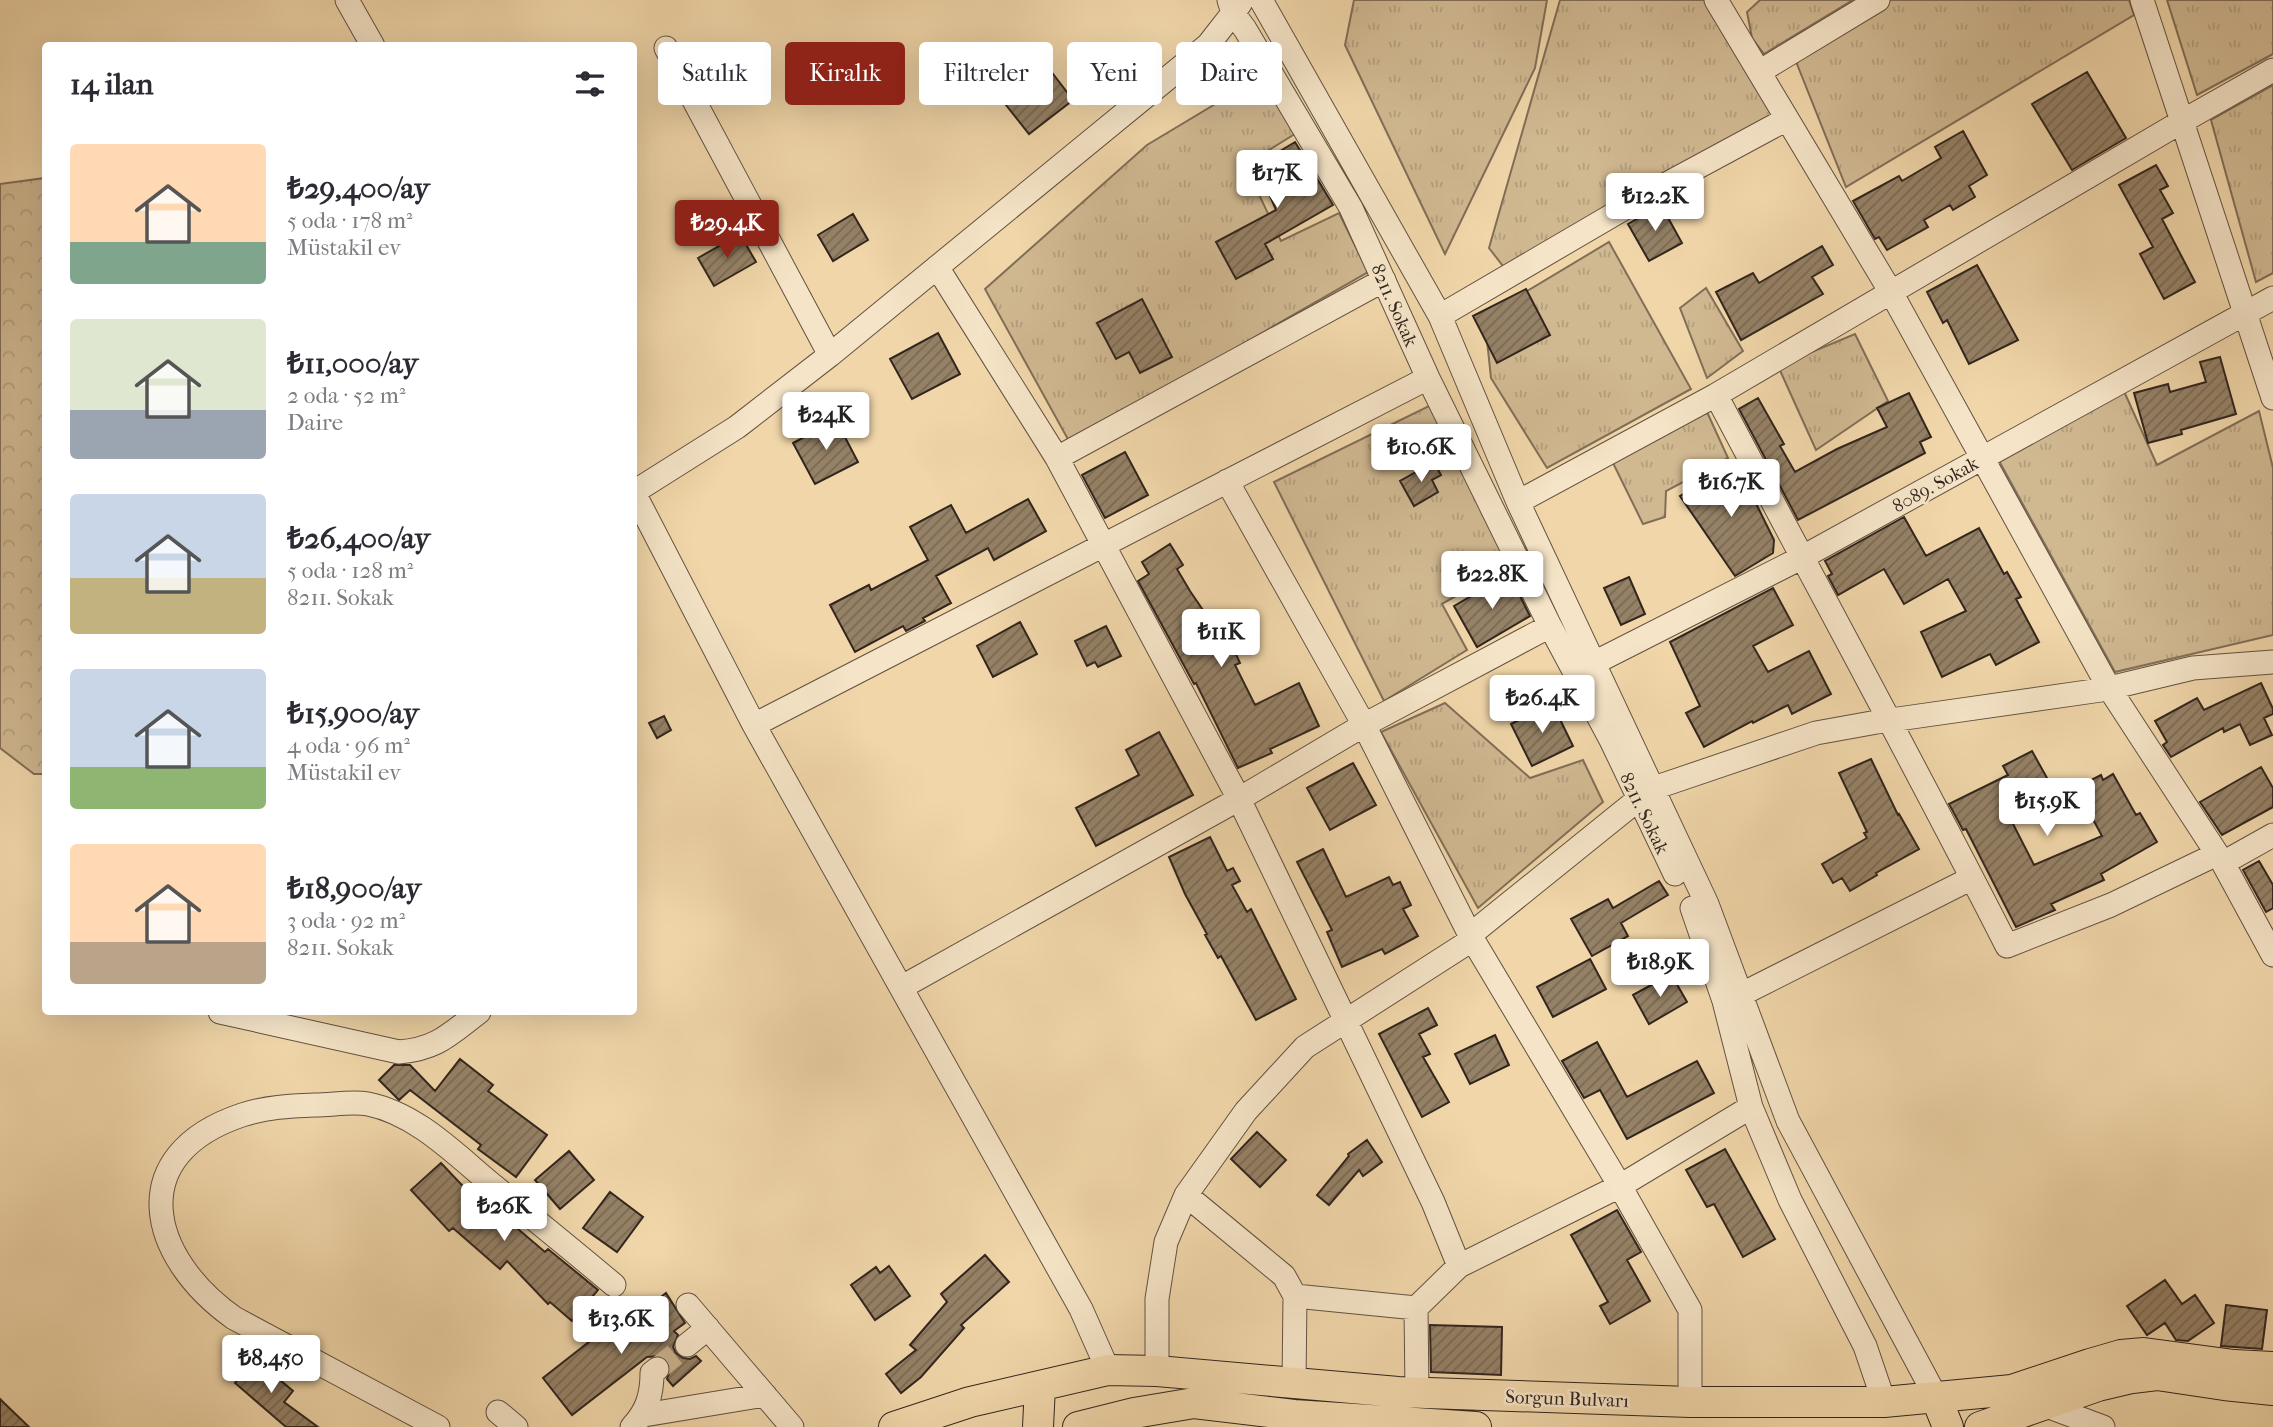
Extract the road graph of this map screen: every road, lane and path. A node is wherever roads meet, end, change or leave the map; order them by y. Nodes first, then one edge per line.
1 (347, 0) edge
2 (1878, 0) edge
3 (2142, 0) edge
4 (1717, 1) edge
5 (1267, 3) edge
6 (1238, 10) edge
7 (371, 42) edge
8 (2273, 70) edge
9 (1759, 72) junction
10 (696, 105) edge
11 (1787, 119) junction
12 (2181, 122) junction
13 (937, 267) junction
14 (1384, 280) junction
15 (1892, 294) junction
16 (2273, 298) edge
17 (2244, 314) junction
18 (1440, 316) junction
19 (830, 355) junction
20 (1428, 379) junction
21 (1716, 395) junction
22 (2273, 398) edge
23 (1057, 458) junction
24 (1982, 458) junction
25 (1227, 481) junction
26 (637, 491) edge
27 (637, 499) edge
28 (1518, 502) junction
29 (1103, 545) junction
30 (1801, 558) junction
31 (1550, 625) junction
32 (2273, 662) edge
33 (1594, 663) junction
34 (2109, 688) junction
35 (1891, 720) junction
36 (754, 725) junction
37 (1364, 725) junction
38 (1644, 794) junction
39 (1239, 799) junction
40 (2273, 835) edge
41 (2220, 858) junction
42 (1972, 878) junction
43 (1470, 935) junction
44 (2273, 955) edge
45 (902, 986) junction
46 (1742, 994) junction
47 (233, 1015) edge
48 (475, 1015) edge
49 (1345, 1020) junction
50 (1751, 1107) junction
51 (1620, 1186) junction
52 (1186, 1195) junction
53 (1459, 1266) junction
54 (614, 1285) dead end
55 (1295, 1296) junction
56 (688, 1305) dead end
57 (1416, 1308) junction
58 (708, 1328) junction
59 (687, 1345) tunnel mouth
60 (2273, 1367) edge
61 (657, 1368) tunnel mouth
62 (1108, 1370) junction
63 (1157, 1371) junction
64 (1294, 1384) junction
65 (1040, 1386) junction
66 (2273, 1390) edge
67 (1417, 1393) junction
68 (765, 1395) junction
69 (1936, 1397) junction
70 (1690, 1402) junction
71 (2044, 1405) junction
72 (498, 1412) dead end
73 (1891, 1415) edge
74 (1138, 1420) edge
75 (638, 1421) edge
76 (1280, 1421) edge
77 (438, 1427) edge
78 (516, 1427) edge
79 (792, 1427) edge
80 (894, 1427) edge
81 (1038, 1427) edge
82 (1078, 1427) edge
83 (1476, 1427) edge
84 (1948, 1427) edge
85 (1980, 1427) edge
86 (2103, 1427) edge

1 - 7 street
2 - 9 street
3 - 12 street
4 - 9 street
5 - 6 street
5 - 18 street
6 - 13 street
6 - 14 street, 8211. Sokak
8 - 12 street
9 - 11 street
10 - 19 street
11 - 15 street
11 - 18 street
12 - 15 street
12 - 17 street
13 - 19 street
13 - 23 street
14 - 20 street, 8211. Sokak
14 - 23 street
15 - 21 street
15 - 24 street
16 - 17 street, 8089. Sokak
17 - 22 street
17 - 24 street, 8089. Sokak
18 - 28 street
19 - 26 street
20 - 25 street
20 - 31 street, 8211. Sokak
21 - 28 street
21 - 30 street
23 - 29 street
24 - 30 street, 8089. Sokak
24 - 34 street
25 - 29 street
25 - 37 street
27 - 36 street
28 - 33 street
29 - 36 street
29 - 39 street
30 - 33 street, 8089. Sokak
30 - 35 street
31 - 37 street
31 - 38 street, 8211. Sokak
32 - 34 street
33 - 38 street
34 - 35 street
34 - 41 street
35 - 38 street
35 - 42 street
36 - 45 street
37 - 39 street
37 - 43 street
38 - 43 street
38 - 46 street
38 - 50 street, 8211. Sokak
39 - 45 street
39 - 49 street
40 - 41 street
41 - 42 street
41 - 44 street
42 - 46 street
43 - 49 street
43 - 51 street
45 - 62 street
46 - 69 street
47 - 48 street
49 - 52 street
49 - 53 street
50 - 51 street
50 - 73 street, 8211. Sokak
51 - 53 street
51 - 70 street
52 - 55 street
52 - 63 street
53 - 57 street
54 - 77 street
55 - 57 street
55 - 64 street
56 - 58 street
57 - 67 street
58 - 59 street
58 - 68 street
60 - 69 main road, Sorgun Bulvarı
61 - 75 street
62 - 63 main road, Sorgun Bulvarı
62 - 65 main road, Sorgun Bulvarı
62 - 74 main road
63 - 64 main road, Sorgun Bulvarı
64 - 67 main road, Sorgun Bulvarı
65 - 80 main road, Sorgun Bulvarı
65 - 81 main road
66 - 71 main road
67 - 70 main road, Sorgun Bulvarı
68 - 75 street
68 - 79 street
69 - 73 main road, Sorgun Bulvarı
69 - 84 main road
70 - 73 main road, Sorgun Bulvarı
71 - 85 main road
71 - 86 street
72 - 78 street
74 - 76 main road
74 - 82 main road
76 - 83 main road

